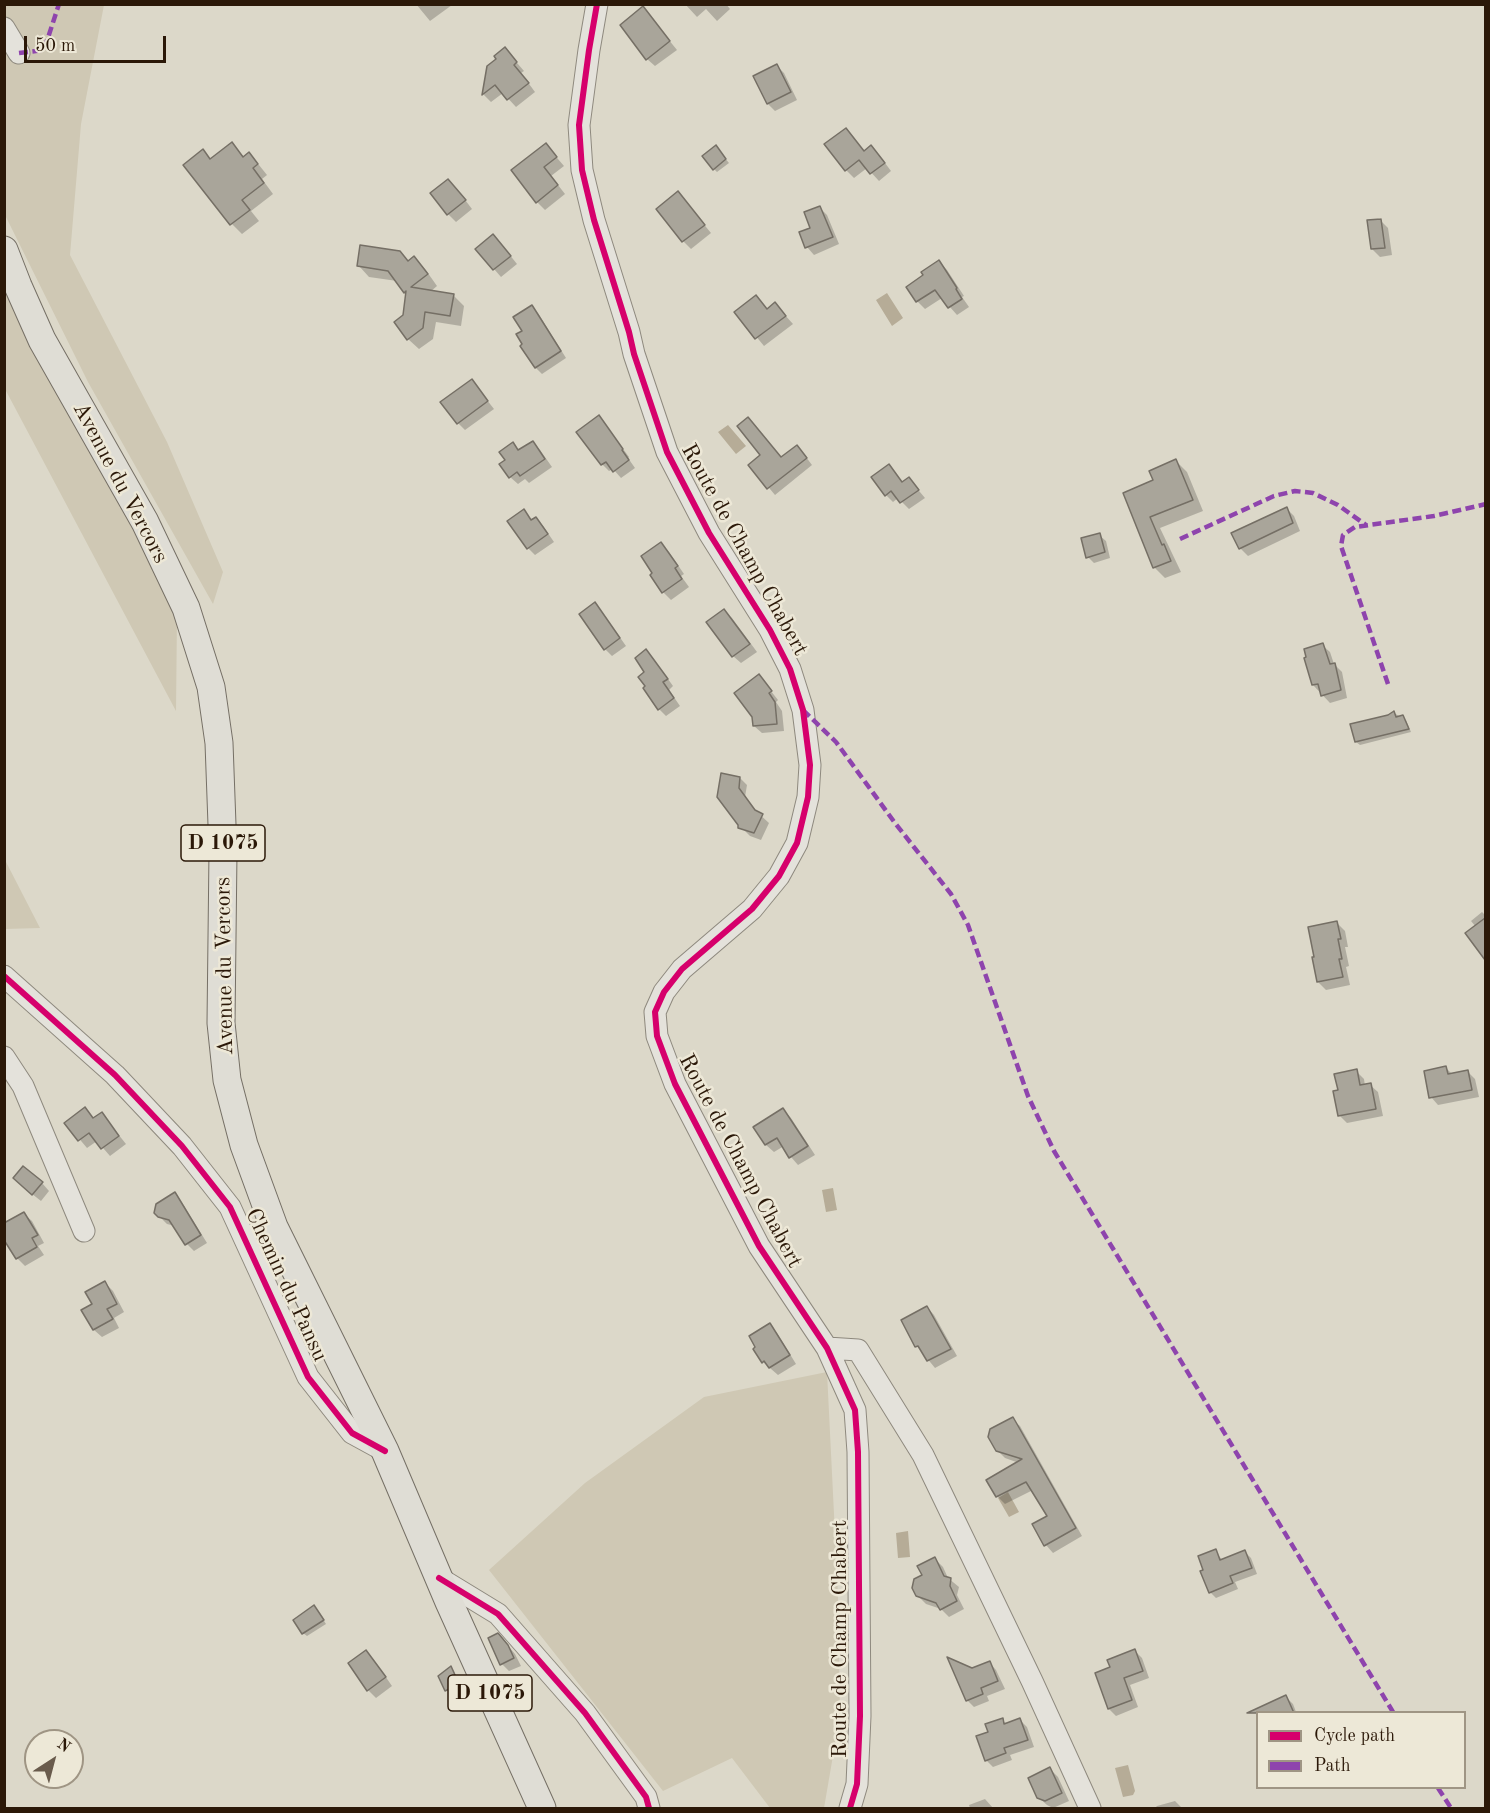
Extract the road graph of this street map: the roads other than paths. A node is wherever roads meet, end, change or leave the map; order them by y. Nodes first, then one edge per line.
1 (597, 4) edge
2 (4, 28) edge
3 (19, 53) dead end
4 (4, 250) edge
5 (4, 976) edge
6 (4, 1057) edge
7 (84, 1231) dead end
8 (827, 1348) junction
9 (385, 1451) junction
10 (439, 1578) junction
11 (542, 1809) edge
12 (649, 1809) edge
13 (850, 1809) edge
14 (1090, 1809) edge

1 - 8 street, Route de Champ Chabert
2 - 3 street
4 - 9 main road, Avenue du Vercors / D 1075
5 - 9 street, Chemin du Pansu
6 - 7 street
8 - 13 street, Route de Champ Chabert
8 - 14 street
9 - 10 main road, Avenue du Vercors / D 1075
10 - 11 main road, D 1075
10 - 12 street

